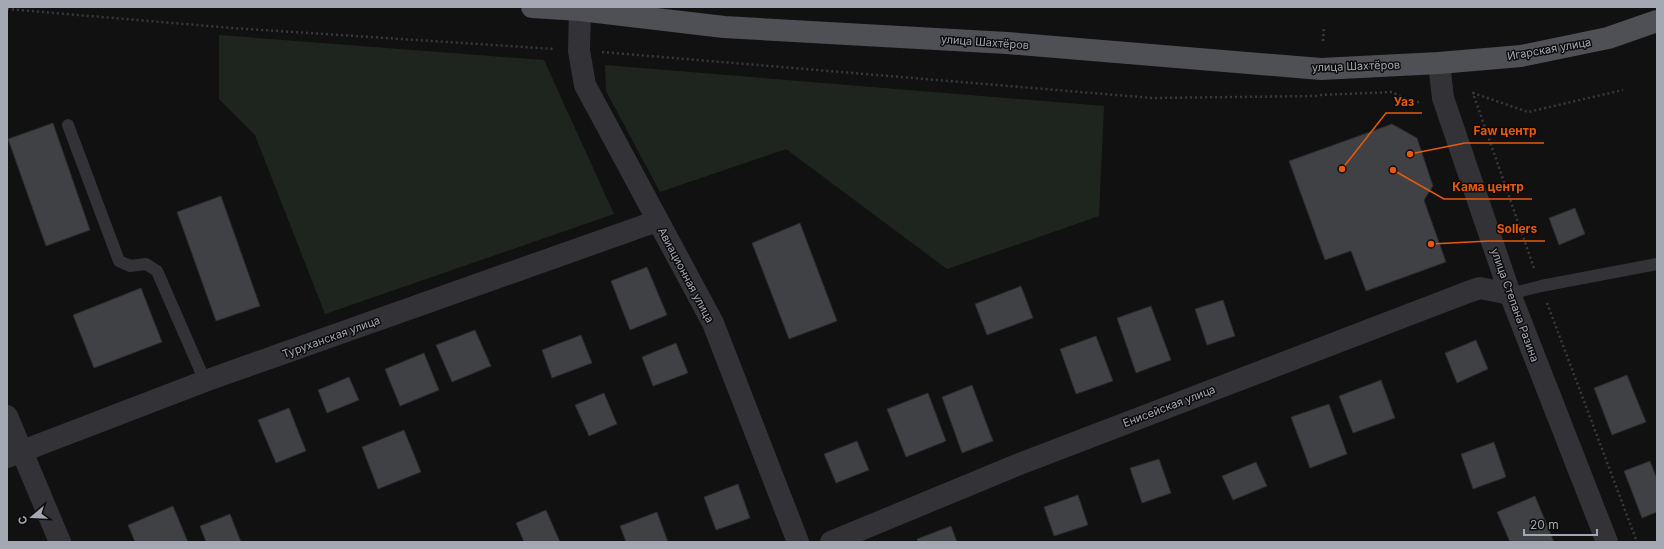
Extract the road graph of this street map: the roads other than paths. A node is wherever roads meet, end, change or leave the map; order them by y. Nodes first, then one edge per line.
1 (532, 7) edge
2 (580, 10) junction
3 (1657, 21) edge
4 (1439, 63) junction
5 (68, 125) dead end
6 (657, 221) junction
7 (1657, 264) edge
8 (1510, 294) junction
9 (205, 381) junction
10 (7, 416) edge
11 (15, 454) edge
12 (60, 542) edge
13 (798, 542) edge
14 (831, 542) edge
15 (1607, 542) edge

1 - 2 main road, улица Шахтёров
2 - 4 main road, улица Шахтёров
2 - 6 street, Авиационная улица
3 - 4 main road, Игарская улица
4 - 8 street, улица Степана Разина
5 - 9 lane
6 - 9 street, Туруханская улица
6 - 13 street, Авиационная улица
7 - 8 lane
8 - 14 street, Енисейская улица
8 - 15 street, улица Степана Разина
9 - 11 street, Туруханская улица
10 - 11 street
11 - 12 street

